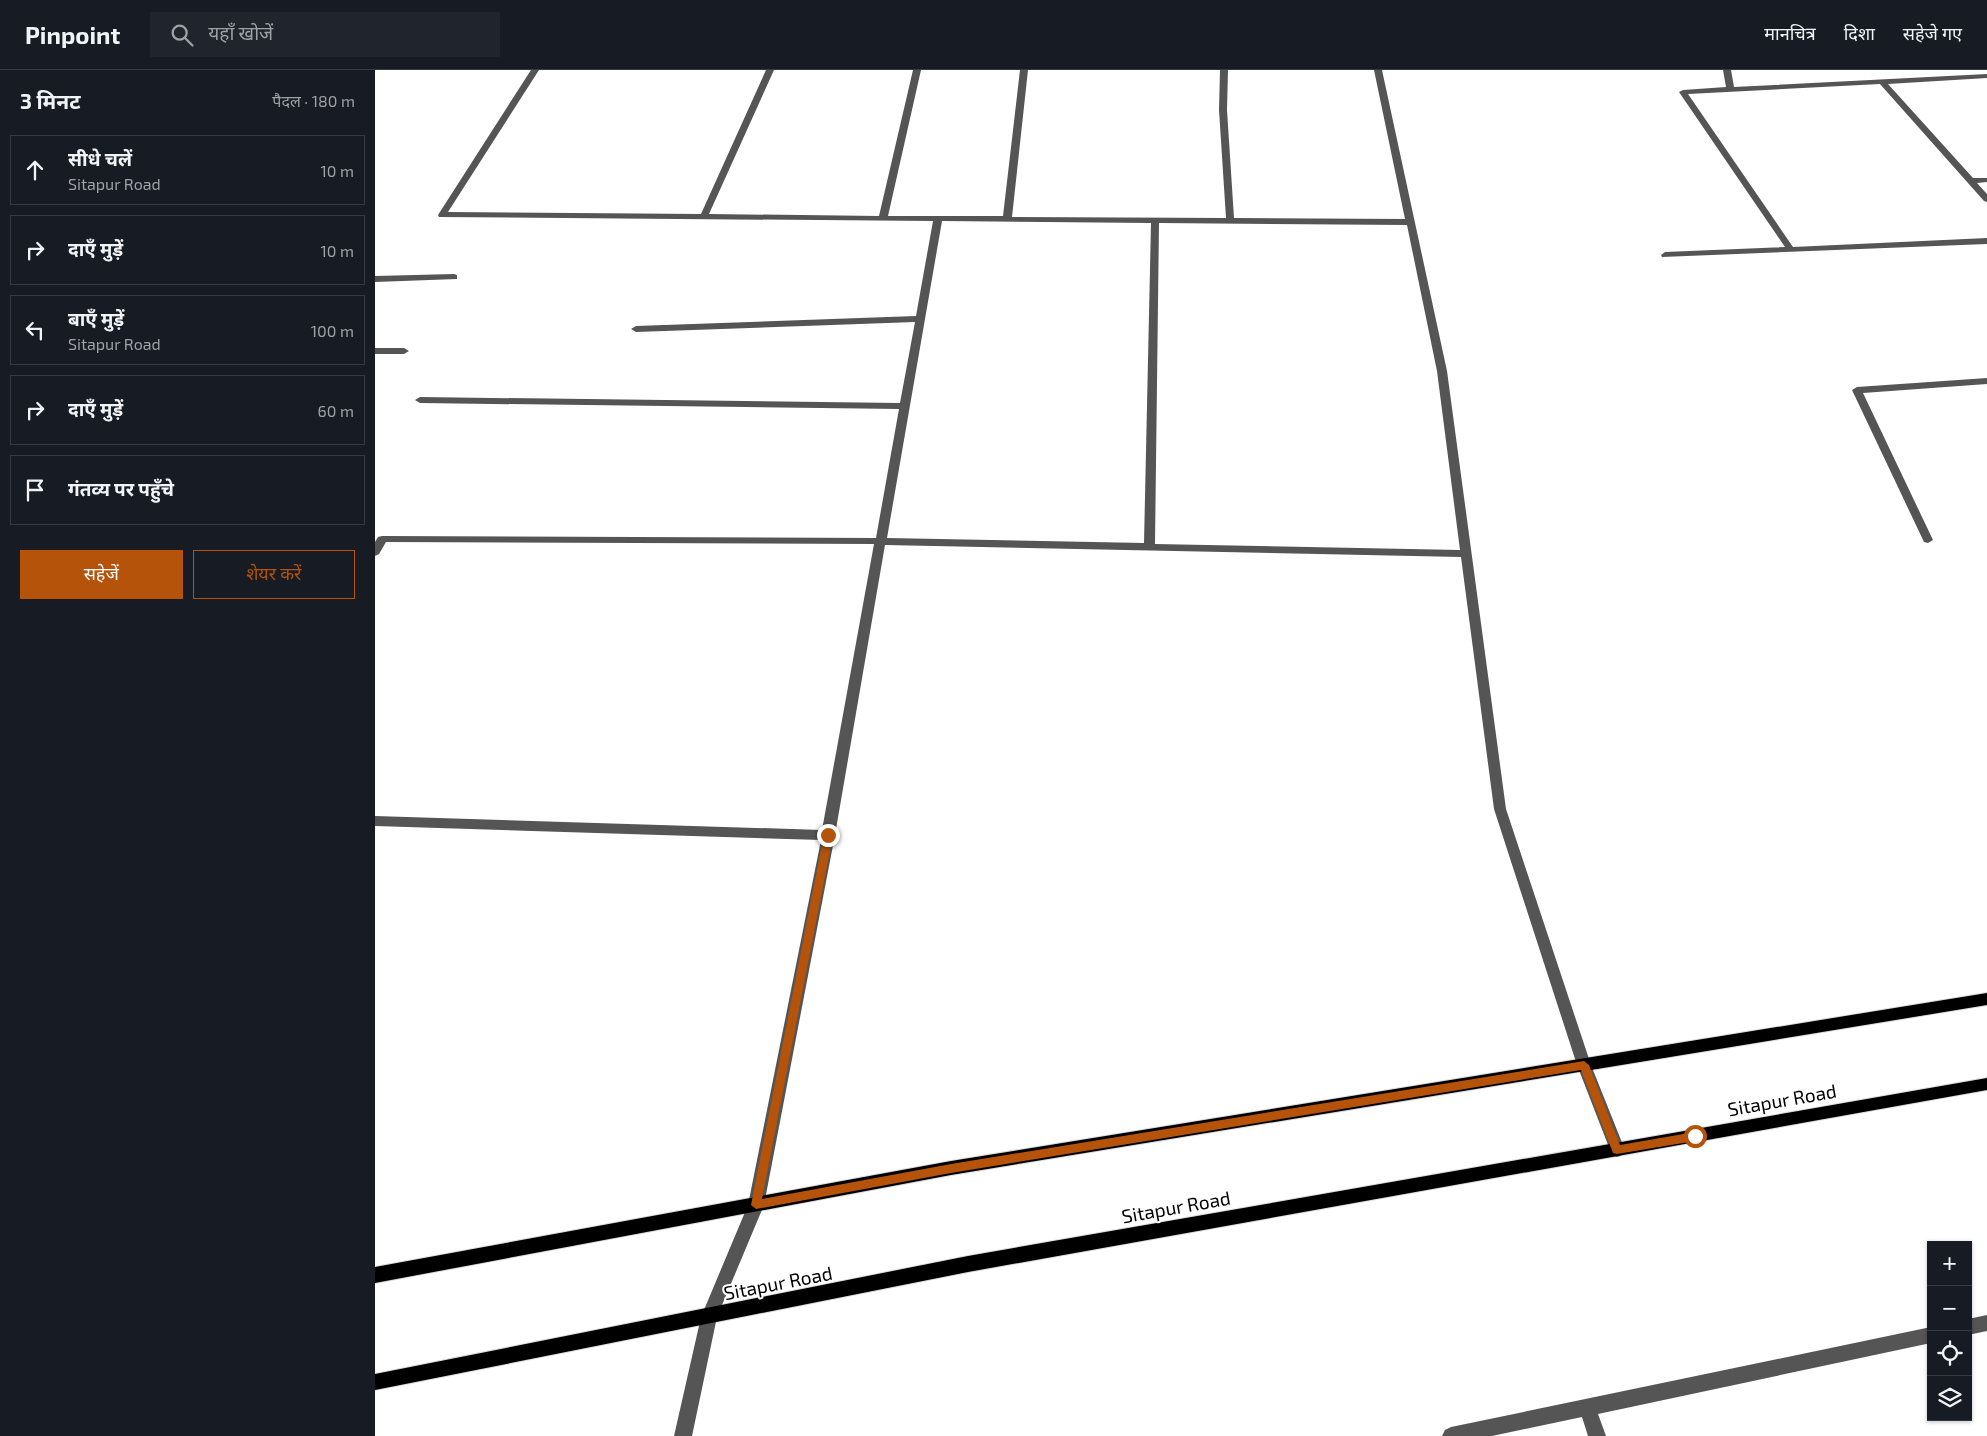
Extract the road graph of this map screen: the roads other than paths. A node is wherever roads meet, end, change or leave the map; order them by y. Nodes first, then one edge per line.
1 (535, 70) edge
2 (770, 70) edge
3 (917, 70) edge
4 (1024, 70) edge
5 (1224, 70) edge
6 (1378, 70) edge
7 (1727, 70) edge
8 (1987, 76) edge
9 (1882, 82) junction
10 (1731, 89) junction
11 (1987, 180) edge
12 (1971, 181) junction
13 (1987, 199) edge
14 (704, 217) junction
15 (883, 218) junction
16 (938, 218) junction
17 (1007, 219) junction
18 (1155, 220) junction
19 (1230, 221) junction
20 (1411, 222) junction
21 (1987, 241) edge
22 (1791, 250) junction
23 (1665, 256) dead end
24 (454, 277) dead end
25 (375, 279) edge
26 (919, 319) junction
27 (636, 329) dead end
28 (375, 351) edge
29 (404, 351) dead end
30 (1987, 382) edge
31 (421, 400) dead end
32 (903, 406) junction
33 (1928, 540) dead end
34 (880, 541) junction
35 (1149, 547) junction
36 (375, 552) edge
37 (1467, 554) junction
38 (375, 821) edge
39 (828, 835) junction
40 (1987, 999) edge
41 (1584, 1065) junction
42 (1987, 1084) edge
43 (1617, 1150) junction
44 (756, 1205) junction
45 (375, 1275) edge
46 (709, 1317) junction
47 (1987, 1323) edge
48 (1972, 1326) edge
49 (1927, 1336) edge
50 (375, 1382) edge
51 (1587, 1407) junction
52 (683, 1436) edge
53 (1451, 1436) edge
54 (1597, 1436) edge

1 - 14 street
2 - 14 street
3 - 15 street
4 - 17 street
5 - 19 street
6 - 20 street
7 - 10 street
8 - 9 street
9 - 10 street
9 - 12 street
10 - 22 street
11 - 12 street
12 - 13 street
14 - 15 street
15 - 16 street
16 - 17 street
16 - 26 street
17 - 18 street
18 - 19 street
18 - 35 street
19 - 20 street
20 - 37 street
21 - 22 street
22 - 23 street
24 - 25 street
26 - 27 street
26 - 32 street
28 - 29 street
30 - 33 street
31 - 32 street
32 - 34 street
34 - 35 street
34 - 36 street
34 - 39 street
35 - 37 street
37 - 41 street
38 - 39 street
39 - 44 street
40 - 41 main road
41 - 43 street
41 - 44 main road
42 - 43 main road, Sitapur Road
43 - 46 main road, Sitapur Road
44 - 45 main road
44 - 46 street
46 - 50 main road, Sitapur Road
46 - 52 street
47 - 48 street
49 - 51 street
51 - 53 street
51 - 54 street

